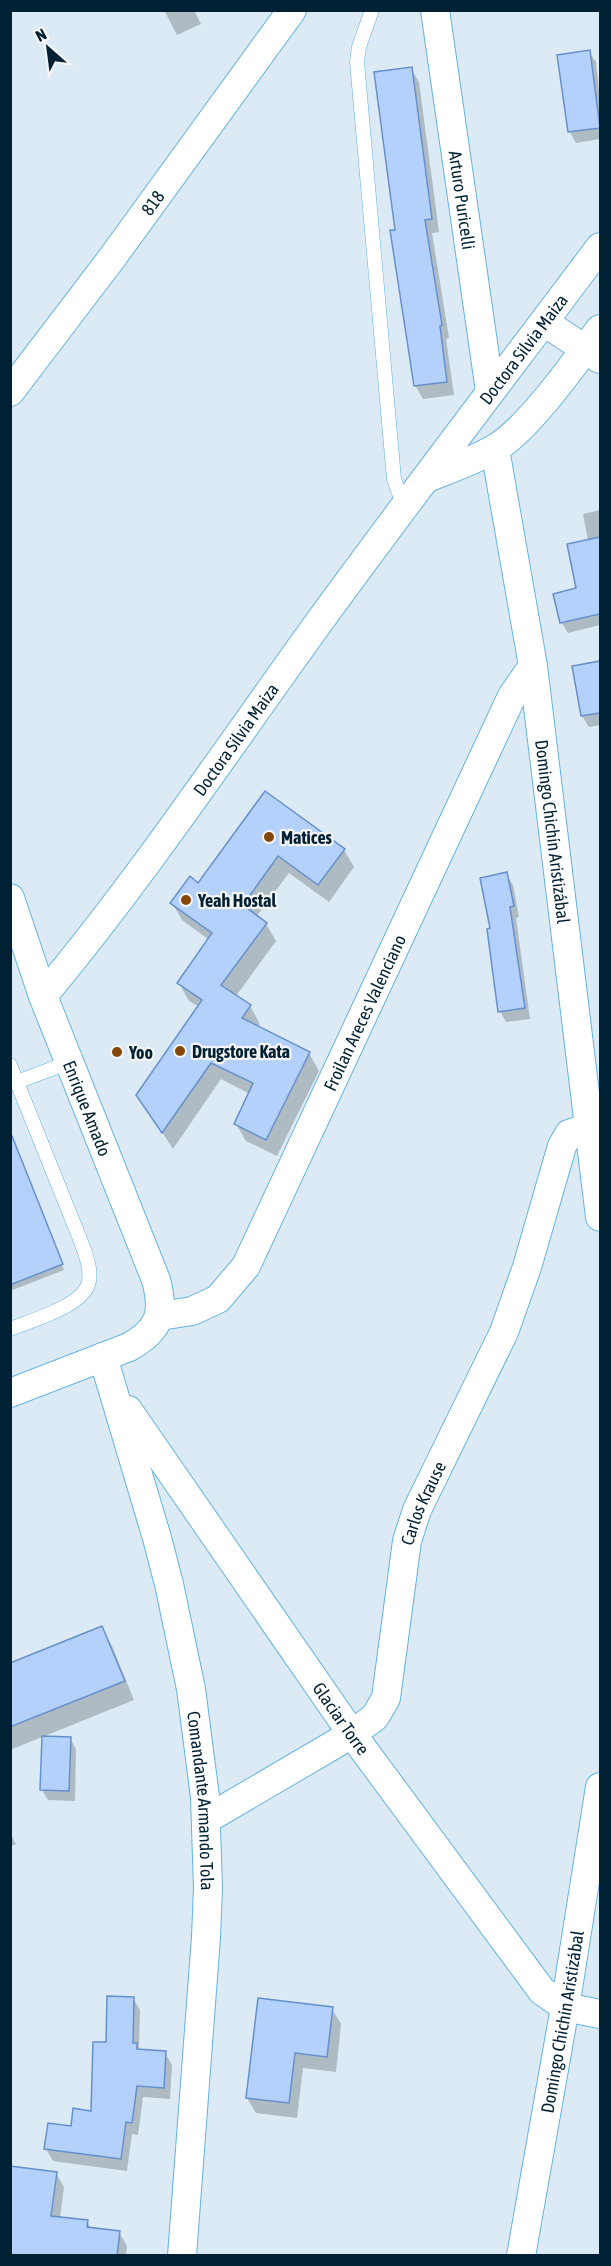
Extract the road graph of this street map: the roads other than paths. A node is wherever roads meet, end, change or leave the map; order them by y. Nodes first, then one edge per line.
1 (292, 10) edge
2 (372, 10) edge
3 (435, 10) edge
4 (600, 247) edge
5 (544, 322) junction
6 (595, 346) edge
7 (490, 391) junction
8 (10, 392) edge
9 (495, 448) junction
10 (425, 479) junction
11 (404, 507) junction
12 (533, 666) junction
13 (13, 913) edge
14 (43, 996) junction
15 (70, 1062) junction
16 (10, 1065) edge
17 (591, 1070) edge
18 (17, 1082) junction
19 (589, 1127) junction
20 (600, 1217) edge
21 (160, 1316) junction
22 (10, 1329) edge
23 (103, 1357) junction
24 (112, 1388) junction
25 (10, 1393) edge
26 (352, 1734) junction
27 (600, 1787) edge
28 (207, 1819) junction
29 (565, 2007) junction
30 (600, 2014) edge
31 (182, 2256) edge
32 (521, 2256) edge

1 - 8 street, 818
2 - 11 lane
3 - 7 street, Arturo Puricelli
4 - 5 street, Doctora Silvia Maiza
5 - 6 street
5 - 7 street, Doctora Silvia Maiza
6 - 9 street, Doctora Silvia Maiza
7 - 10 street, Doctora Silvia Maiza
9 - 10 street, Doctora Silvia Maiza
9 - 12 street, Domingo Chichín Aristizábal
10 - 11 street, Doctora Silvia Maiza
11 - 14 street, Doctora Silvia Maiza
12 - 17 street, Domingo Chichín Aristizábal
12 - 21 street, Froilan Areces Valenciano
13 - 14 street, Enrique Amado
14 - 15 street, Enrique Amado
15 - 18 lane
15 - 21 street, Enrique Amado
16 - 18 lane
17 - 19 street, Domingo Chichín Aristizábal
18 - 22 lane
19 - 20 street, Domingo Chichín Aristizábal
19 - 26 street, Carlos Krause
21 - 23 street
23 - 24 street, Comandante Armando Tola
23 - 25 street
24 - 26 street, Glaciar Torre
24 - 28 street, Comandante Armando Tola
26 - 28 street, Carlos Krause
26 - 29 street, Glaciar Torre
27 - 29 street, Domingo Chichín Aristizábal
28 - 31 street, Comandante Armando Tola
29 - 30 street, Glaciar Torre
29 - 32 street, Domingo Chichín Aristizábal

